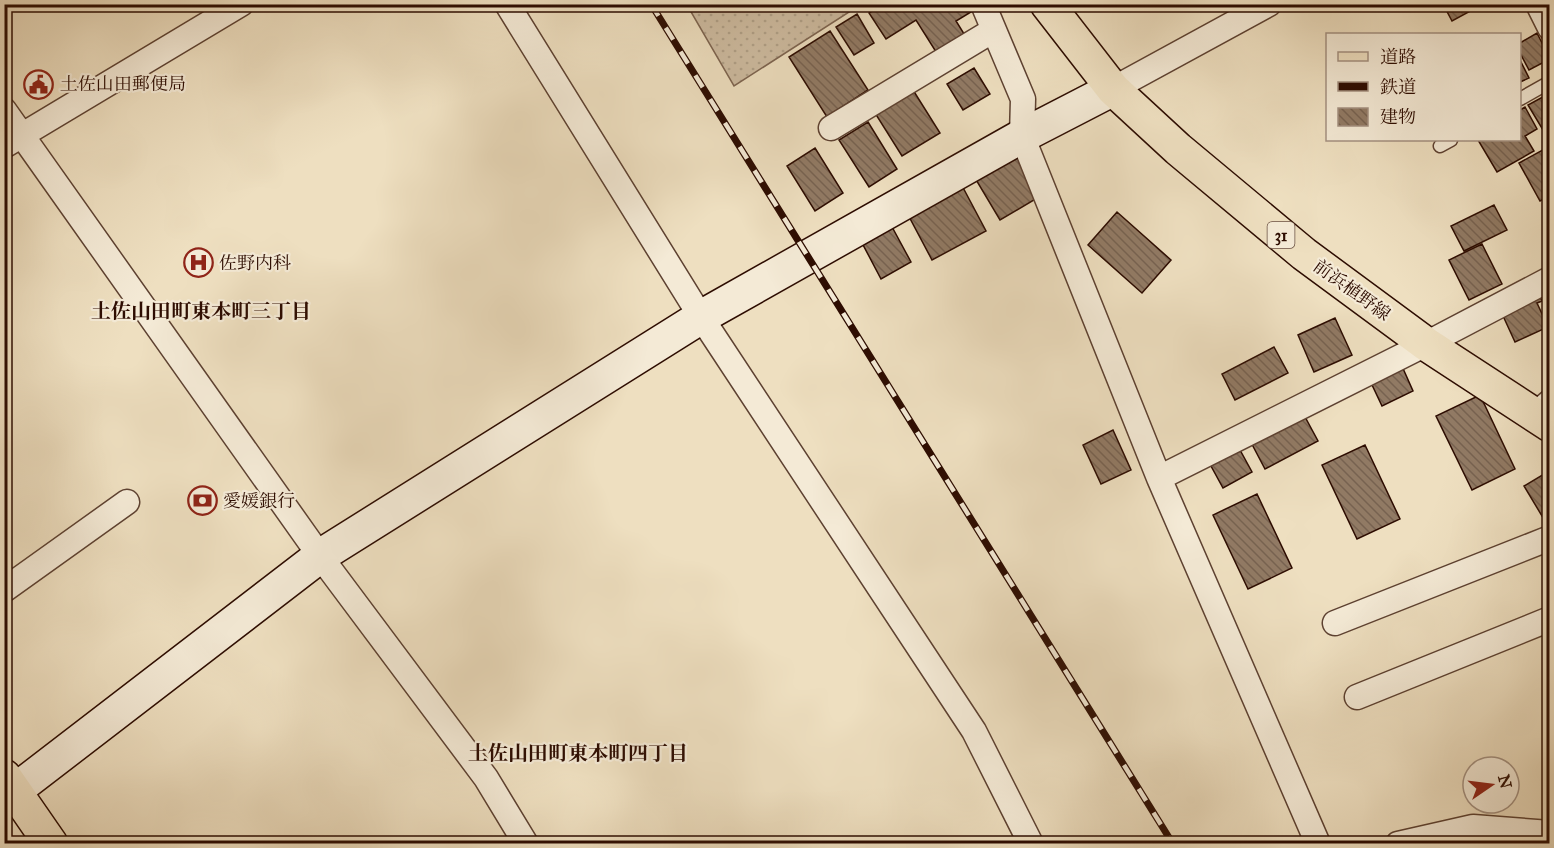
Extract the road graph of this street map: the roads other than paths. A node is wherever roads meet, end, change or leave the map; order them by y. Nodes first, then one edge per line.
1 (241, 4) edge
2 (507, 4) edge
3 (983, 4) edge
4 (1047, 4) edge
5 (1269, 4) edge
6 (1538, 4) edge
7 (1550, 28) edge
8 (993, 31) junction
9 (1550, 82) edge
10 (1113, 89) junction
11 (1521, 98) edge
12 (4, 110) edge
13 (831, 128) dead end
14 (1022, 136) junction
15 (13, 140) edge
16 (1550, 279) edge
17 (701, 317) junction
18 (1426, 344) junction
19 (1543, 410) edge
20 (1158, 478) junction
21 (127, 502) dead end
22 (1550, 538) edge
23 (320, 556) junction
24 (4, 590) edge
25 (1550, 619) edge
26 (1335, 623) dead end
27 (1358, 697) dead end
28 (8, 788) edge
29 (1550, 833) edge
30 (51, 843) edge
31 (526, 843) edge
32 (1031, 843) edge
33 (1318, 843) edge
34 (1398, 843) edge

1 - 15 street
2 - 17 street
3 - 8 street
4 - 10 main road, 前浜植野線 / 31
5 - 10 street
6 - 7 street
8 - 13 street
8 - 14 street
9 - 11 lane
10 - 14 street
10 - 18 main road, 前浜植野線 / 31
12 - 15 street
14 - 17 street
14 - 20 street
15 - 23 street
16 - 18 street
17 - 23 street
17 - 32 street
18 - 19 main road, 前浜植野線 / 31
18 - 20 street
20 - 33 street
21 - 24 street
22 - 26 street
23 - 28 street
23 - 31 street
25 - 27 street
28 - 30 main road
29 - 34 street

